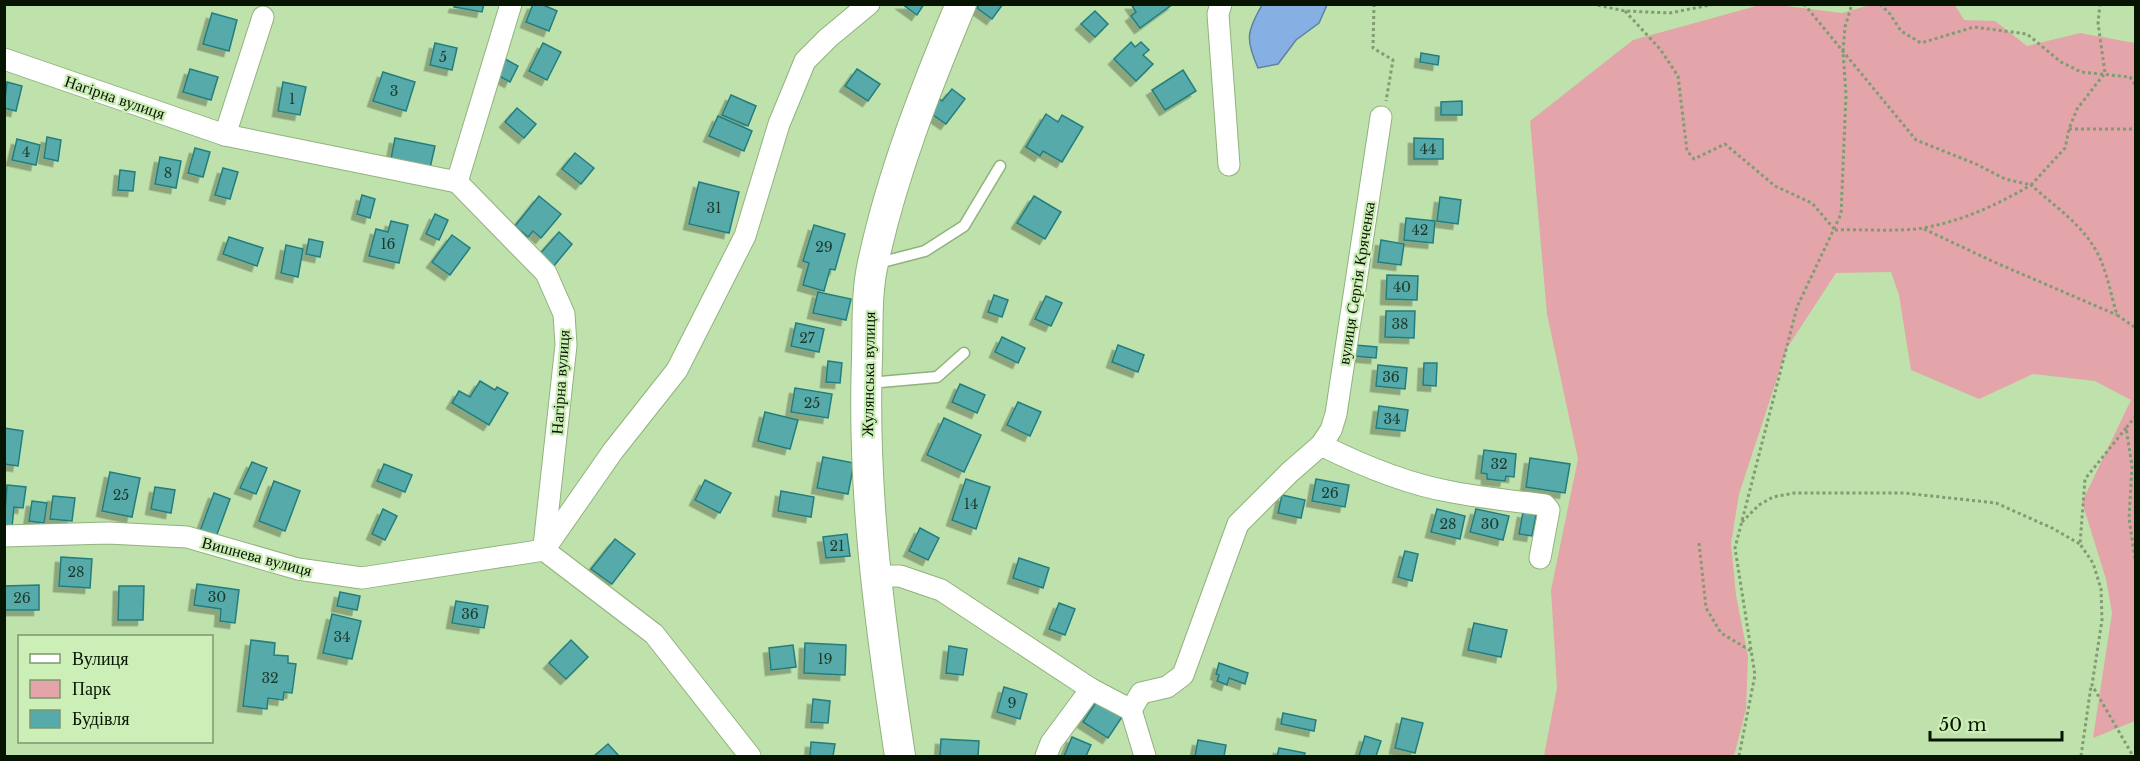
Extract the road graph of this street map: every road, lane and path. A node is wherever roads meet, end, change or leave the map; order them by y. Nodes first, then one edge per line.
1 (511, 4) edge
2 (868, 4) edge
3 (961, 4) edge
4 (1221, 4) edge
5 (1374, 4) edge
6 (1592, 4) edge
7 (1715, 4) edge
8 (1804, 4) edge
9 (1852, 4) edge
10 (1880, 4) edge
11 (2100, 4) edge
12 (1624, 11) junction
13 (263, 17) dead end
14 (1843, 51) junction
15 (4, 59) edge
16 (2105, 73) junction
17 (2136, 86) edge
18 (1381, 117) joint
19 (2068, 129) junction
20 (2136, 129) edge
21 (225, 135) junction
22 (1228, 165) dead end
23 (1000, 166) dead end
24 (458, 183) junction
25 (2031, 185) junction
26 (1922, 228) junction
27 (1835, 230) junction
28 (872, 265) junction
29 (2117, 315) junction
30 (2136, 328) edge
31 (964, 353) dead end
32 (866, 383) junction
33 (2136, 416) edge
34 (2126, 428) junction
35 (1321, 446) junction
36 (1741, 524) junction
37 (4, 536) edge
38 (1699, 543) dead end
39 (2080, 544) junction
40 (544, 550) junction
41 (1540, 558) dead end
42 (2136, 566) edge
43 (875, 576) junction
44 (1751, 651) junction
45 (2092, 685) junction
46 (1091, 689) junction
47 (1131, 711) junction
48 (750, 756) edge
49 (900, 756) edge
50 (1046, 756) edge
51 (1145, 756) edge
52 (1739, 756) edge
53 (2081, 756) edge
54 (2133, 756) edge

1 - 24 street
2 - 40 street
3 - 28 street, Жулянська вулиця
4 - 22 street
5 - 18 path
6 - 12 path
7 - 12 path
8 - 14 path
9 - 14 path
10 - 16 path
11 - 16 path
12 - 27 path
13 - 21 street
14 - 25 path
14 - 27 path
15 - 21 street, Нагірна вулиця
16 - 17 path
16 - 19 path
18 - 35 street, вулиця Сергія Кряченка
19 - 20 path
19 - 25 path
21 - 24 street, Нагірна вулиця
23 - 28 lane
24 - 40 street, Нагірна вулиця
25 - 26 path
25 - 29 path
26 - 27 path
26 - 29 path
27 - 36 path
28 - 32 street, Жулянська вулиця
29 - 30 path
31 - 32 lane
32 - 43 street, Жулянська вулиця
33 - 34 path
34 - 39 path
34 - 42 path
35 - 41 street
35 - 47 street, вулиця Сергія Кряченка
36 - 39 path
36 - 44 path
37 - 40 street, Вишнева вулиця
38 - 44 path
39 - 45 path
40 - 48 street
43 - 46 street
43 - 49 street, Жулянська вулиця
44 - 52 path
45 - 53 path
45 - 54 path
46 - 47 street
46 - 50 street
47 - 51 street

